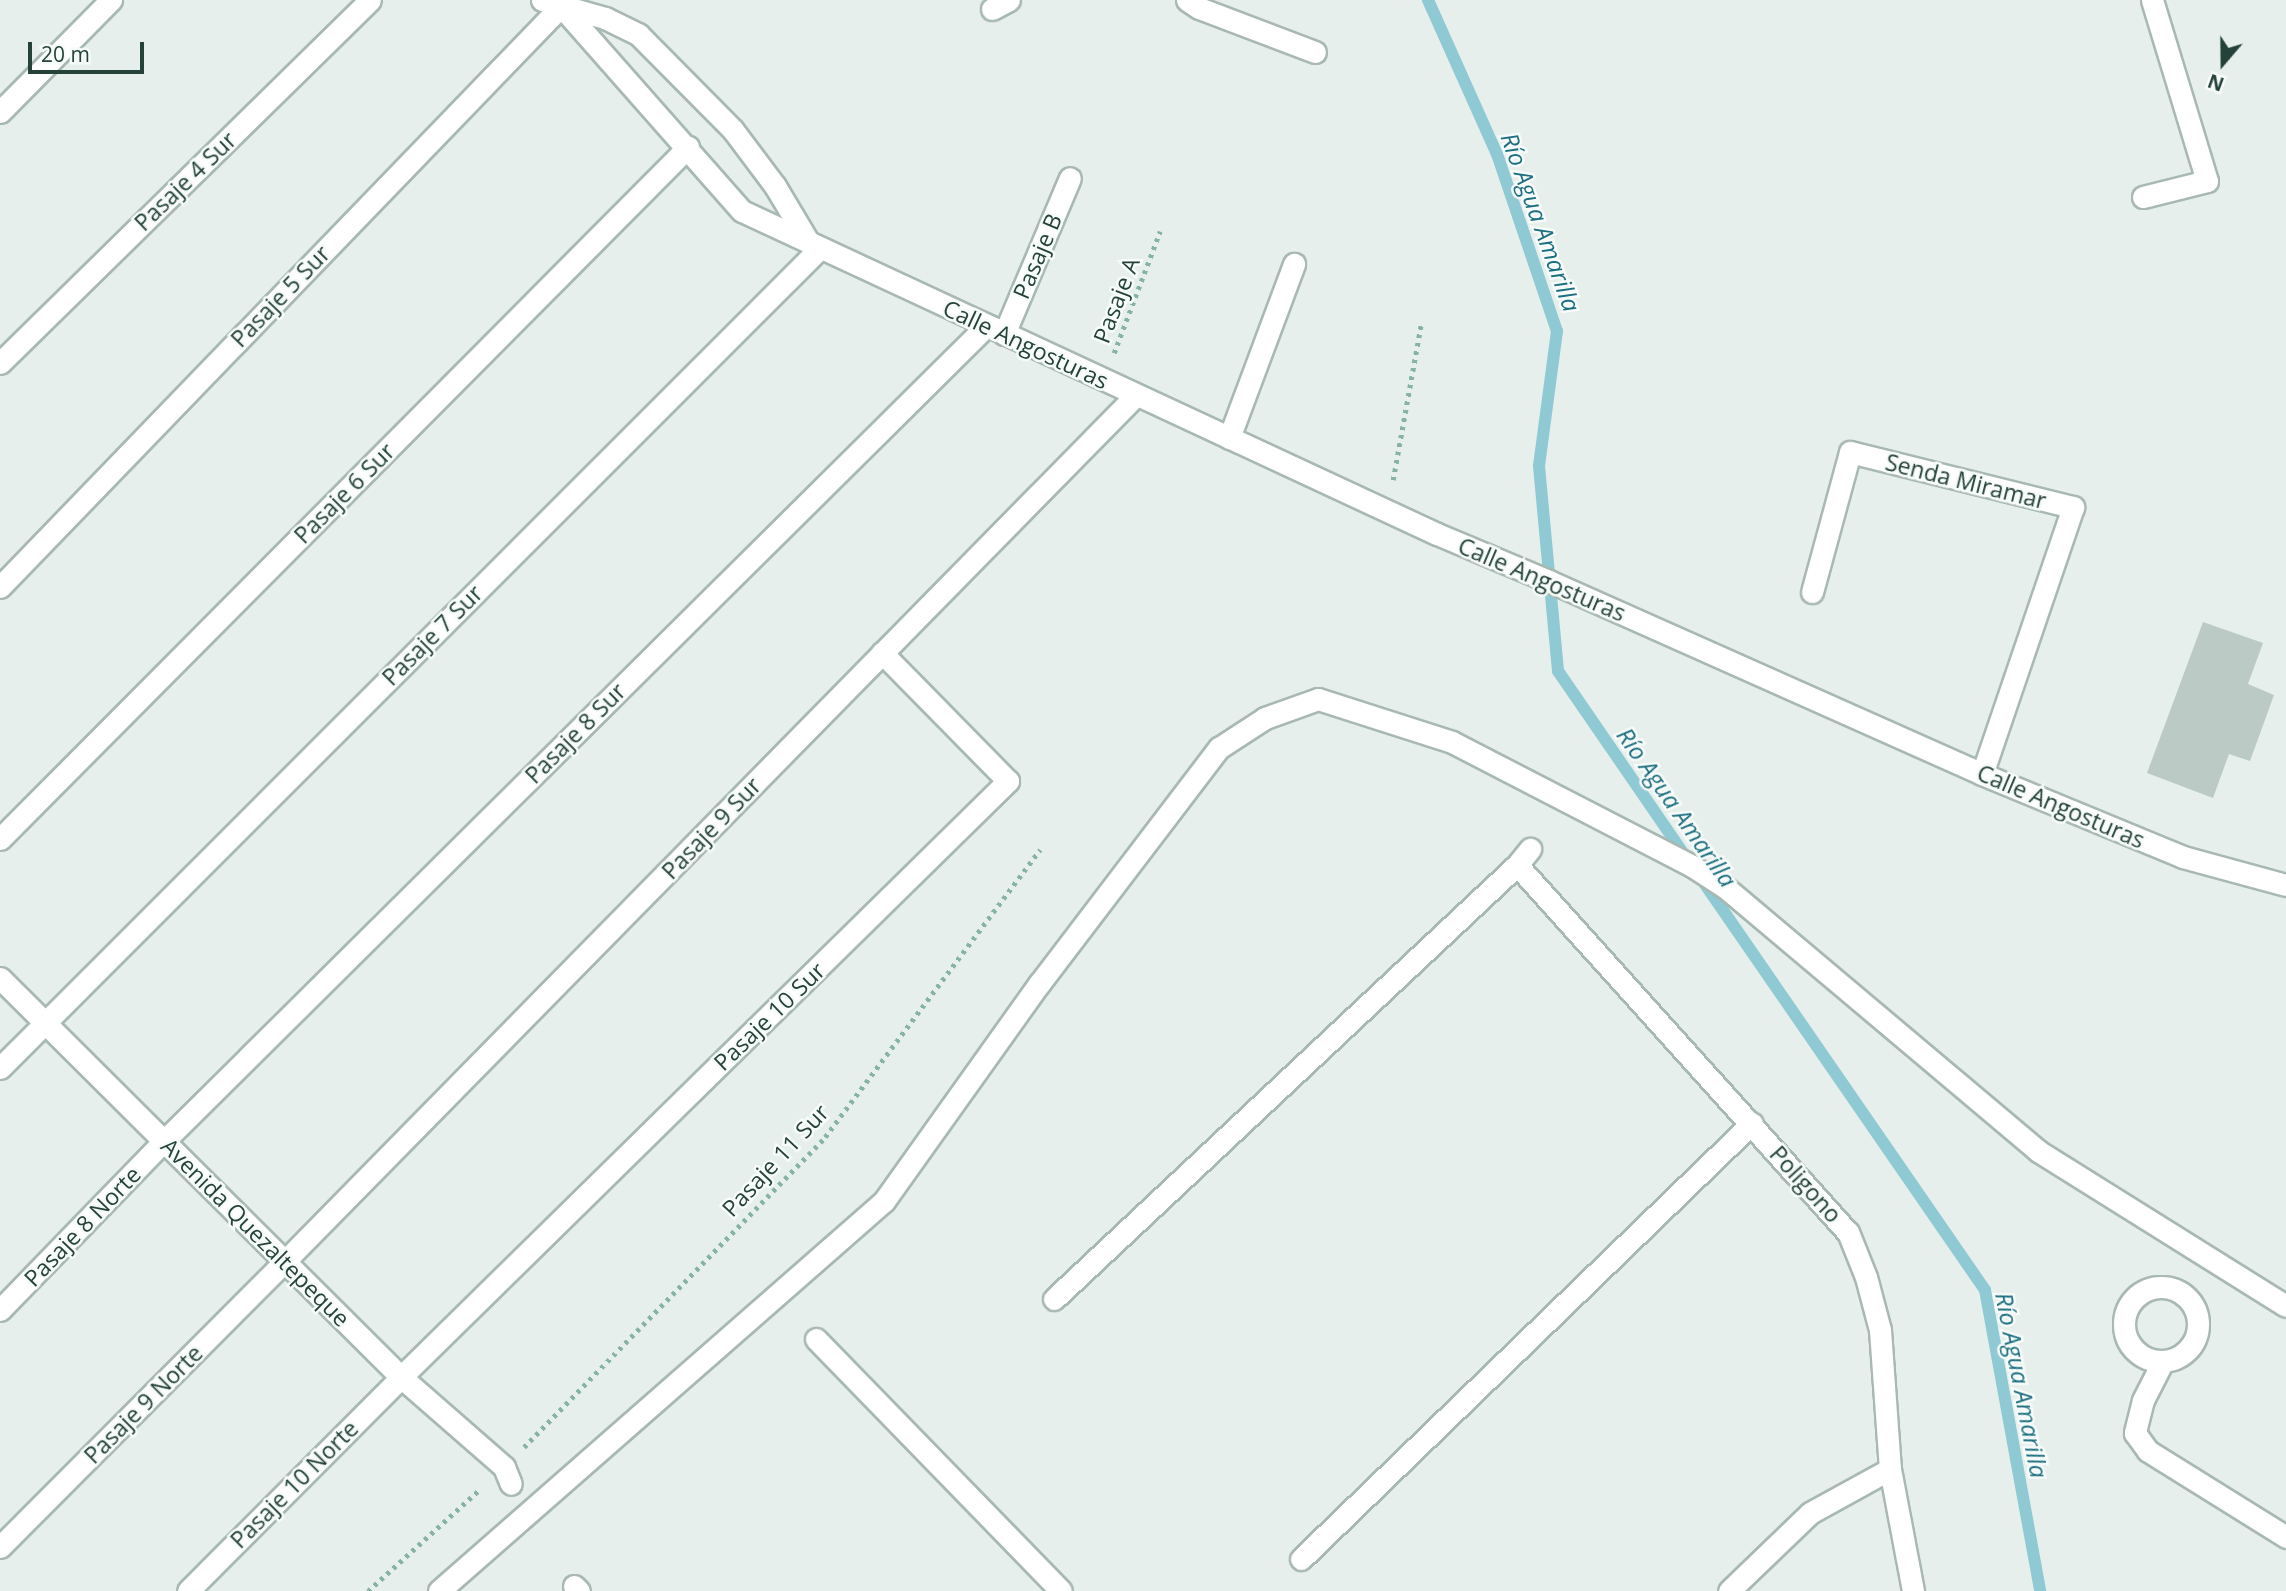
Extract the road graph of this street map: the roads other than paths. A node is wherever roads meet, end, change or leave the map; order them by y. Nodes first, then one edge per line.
1 (111, 0) edge
2 (370, 0) edge
3 (1187, 0) edge
4 (2152, 0) edge
5 (551, 3) edge
6 (1315, 52) dead end
7 (0, 112) edge
8 (688, 147) junction
9 (1070, 178) dead end
10 (2143, 197) dead end
11 (815, 245) junction
12 (1294, 264) dead end
13 (995, 330) junction
14 (0, 363) edge
15 (1136, 395) junction
16 (1229, 438) junction
17 (0, 587) edge
18 (1812, 592) dead end
19 (882, 653) junction
20 (1982, 774) junction
21 (0, 839) edge
22 (2286, 885) edge
23 (0, 978) edge
24 (45, 1023) junction
25 (0, 1068) edge
26 (1752, 1123) junction
27 (164, 1141) junction
28 (285, 1261) junction
29 (1054, 1299) dead end
30 (2286, 1306) edge
31 (0, 1310) edge
32 (816, 1339) dead end
33 (2163, 1361) dead end
34 (401, 1377) junction
35 (1890, 1469) junction
36 (508, 1476) road end
37 (2286, 1537) edge
38 (0, 1547) edge
39 (1301, 1559) dead end
40 (188, 1591) edge
41 (439, 1591) edge
42 (1061, 1591) edge
43 (1729, 1591) edge
44 (1913, 1591) edge

1 - 7 street
2 - 14 street, Pasaje 4 Sur
3 - 6 street
4 - 10 street
5 - 8 street, Calle Angosturas
5 - 11 street
5 - 17 street, Pasaje 5 Sur
8 - 11 street, Calle Angosturas
8 - 21 street, Pasaje 6 Sur
9 - 13 street, Pasaje B
11 - 13 street, Calle Angosturas
11 - 24 street, Pasaje 7 Sur
12 - 16 street
13 - 15 street, Calle Angosturas
13 - 27 street, Pasaje 8 Sur
15 - 16 street, Calle Angosturas
15 - 19 street, Pasaje 9 Sur
16 - 20 street, Calle Angosturas
18 - 20 street, Senda Miramar
19 - 28 street, Pasaje 9 Sur
19 - 34 street, Pasaje 10 Sur
20 - 22 street, Calle Angosturas
23 - 24 street, Avenida Quezaltepeque
24 - 25 street, Pasaje 7 Sur
24 - 27 street, Avenida Quezaltepeque
26 - 29 street, Poligono
26 - 35 street, Poligono
26 - 39 street
27 - 28 street, Avenida Quezaltepeque
27 - 31 street, Pasaje 8 Norte
28 - 34 street, Avenida Quezaltepeque
28 - 38 street, Pasaje 9 Norte
30 - 41 street
32 - 42 street
33 - 37 street
34 - 36 street, Avenida Quezaltepeque
34 - 40 street, Pasaje 10 Norte
35 - 43 street
35 - 44 street, Poligono

